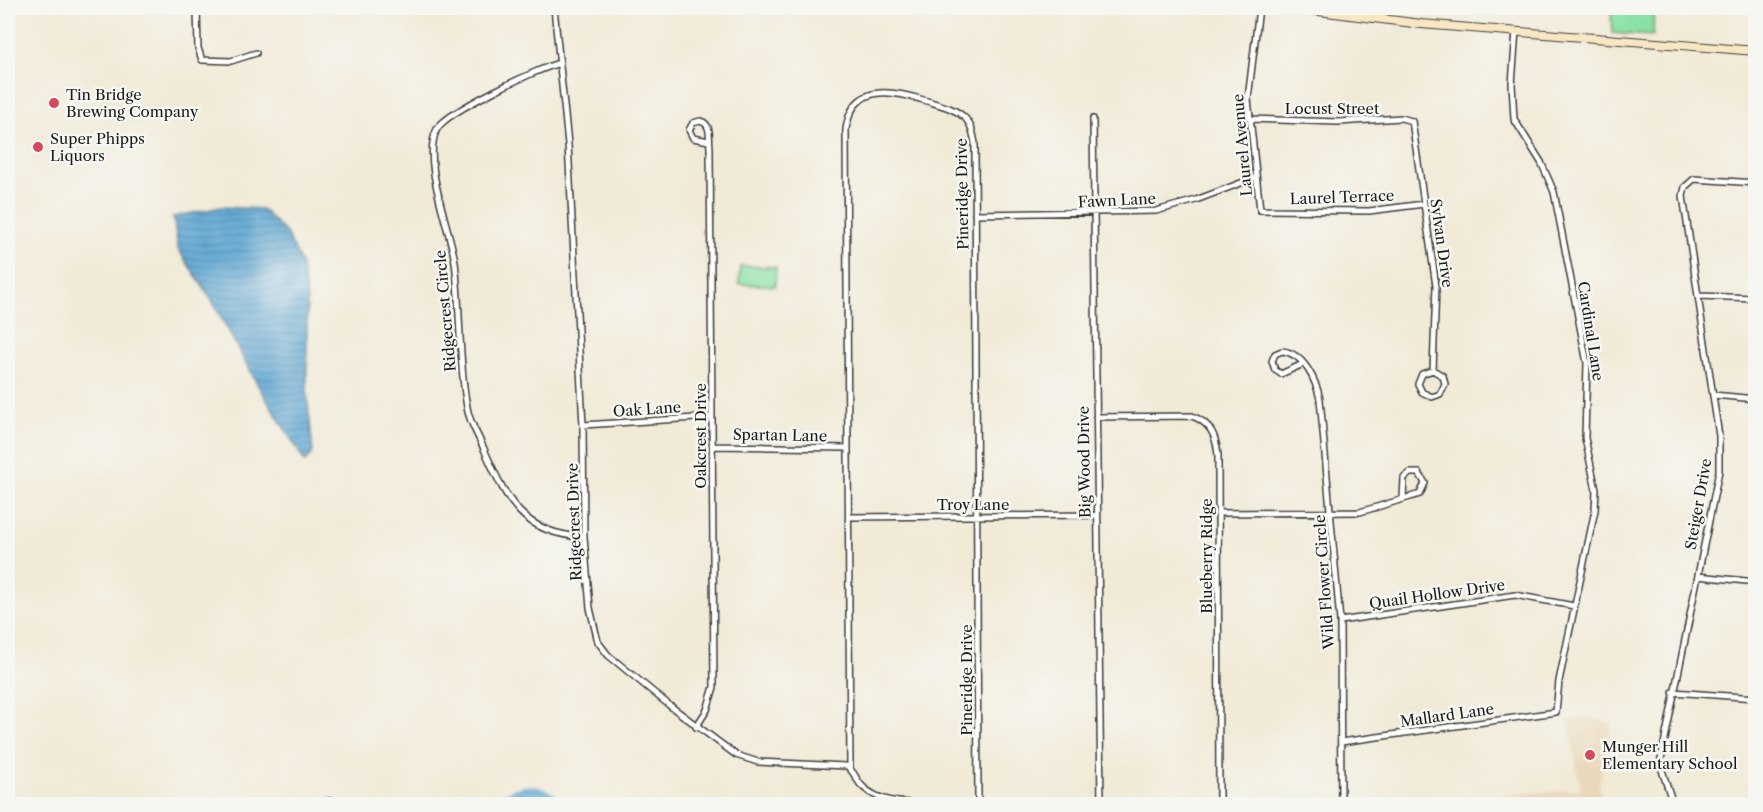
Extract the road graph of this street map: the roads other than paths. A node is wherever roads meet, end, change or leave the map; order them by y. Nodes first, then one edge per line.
1 (197, 8) edge
2 (554, 8) edge
3 (1259, 8) edge
4 (1295, 8) edge
5 (1516, 32) junction
6 (1755, 51) edge
7 (256, 53) dead end
8 (560, 63) junction
9 (1093, 119) dead end
10 (1250, 119) junction
11 (1412, 121) joint
12 (709, 141) junction
13 (1254, 178) junction
14 (1755, 183) edge
15 (1424, 204) junction
16 (1260, 210) joint
17 (975, 214) junction
18 (1094, 214) junction
19 (1698, 297) junction
20 (1755, 298) edge
21 (1303, 364) junction
22 (1433, 370) junction
23 (1713, 395) junction
24 (1755, 399) edge
25 (712, 417) junction
26 (1096, 417) junction
27 (583, 425) junction
28 (712, 446) junction
29 (848, 448) junction
30 (1403, 499) junction
31 (1218, 513) junction
32 (1331, 513) junction
33 (1097, 515) junction
34 (977, 516) junction
35 (849, 517) junction
36 (584, 537) junction
37 (1698, 576) junction
38 (1755, 582) edge
39 (1574, 606) junction
40 (1340, 621) junction
41 (1673, 692) junction
42 (1755, 698) edge
43 (1556, 712) joint
44 (696, 727) junction
45 (1341, 742) junction
46 (850, 768) junction
47 (342, 801) dead end
48 (316, 804) edge
49 (934, 804) edge
50 (978, 804) edge
51 (1101, 804) edge
52 (1219, 804) edge
53 (1341, 804) edge
54 (1673, 804) edge

1 - 7 street
2 - 8 street, Ridgecrest Drive
3 - 10 street, Laurel Avenue
4 - 5 street
5 - 6 street
5 - 39 street, Cardinal Lane
8 - 27 street, Ridgecrest Drive
8 - 36 street, Ridgecrest Circle
9 - 18 street, Big Wood Drive
10 - 11 street, Locust Street
10 - 13 street, Laurel Avenue
11 - 15 street, Sylvan Drive
12 - 12 street
12 - 25 street, Oakcrest Drive
13 - 16 street, Laurel Avenue
13 - 18 street, Fawn Lane
14 - 19 street, Steiger Drive
15 - 16 street, Laurel Terrace
15 - 22 street, Sylvan Drive
17 - 18 street, Fawn Lane
17 - 29 street, Pineridge Drive
17 - 34 street, Pineridge Drive
18 - 26 street, Big Wood Drive
19 - 20 street
19 - 23 street, Steiger Drive
21 - 21 street
21 - 32 street, Wild Flower Circle
22 - 22 street, Sylvan Drive
23 - 24 street
23 - 37 street, Steiger Drive
25 - 27 street, Oak Lane
25 - 28 street, Oakcrest Drive
26 - 31 street, Blueberry Ridge
26 - 33 street, Big Wood Drive
27 - 36 street, Ridgecrest Drive
28 - 29 street, Spartan Lane
28 - 44 street, Oakcrest Drive
29 - 35 street, Pineridge Drive
30 - 30 street
30 - 32 street
31 - 32 street
31 - 52 street, Blueberry Ridge
32 - 40 street, Wild Flower Circle
33 - 34 street, Troy Lane
33 - 51 street, Big Wood Drive
34 - 35 street, Troy Lane
34 - 50 street, Pineridge Drive
35 - 46 street, Pineridge Drive
36 - 44 street, Ridgecrest Drive
37 - 38 street
37 - 41 street, Steiger Drive
39 - 40 street, Quail Hollow Drive
39 - 43 street, Cardinal Lane
40 - 45 street, Wild Flower Circle
41 - 42 street
41 - 54 street, Steiger Drive
43 - 45 street, Mallard Lane
44 - 46 street, Ridgecrest Drive
45 - 53 street, Wild Flower Circle
46 - 49 street
47 - 48 street

